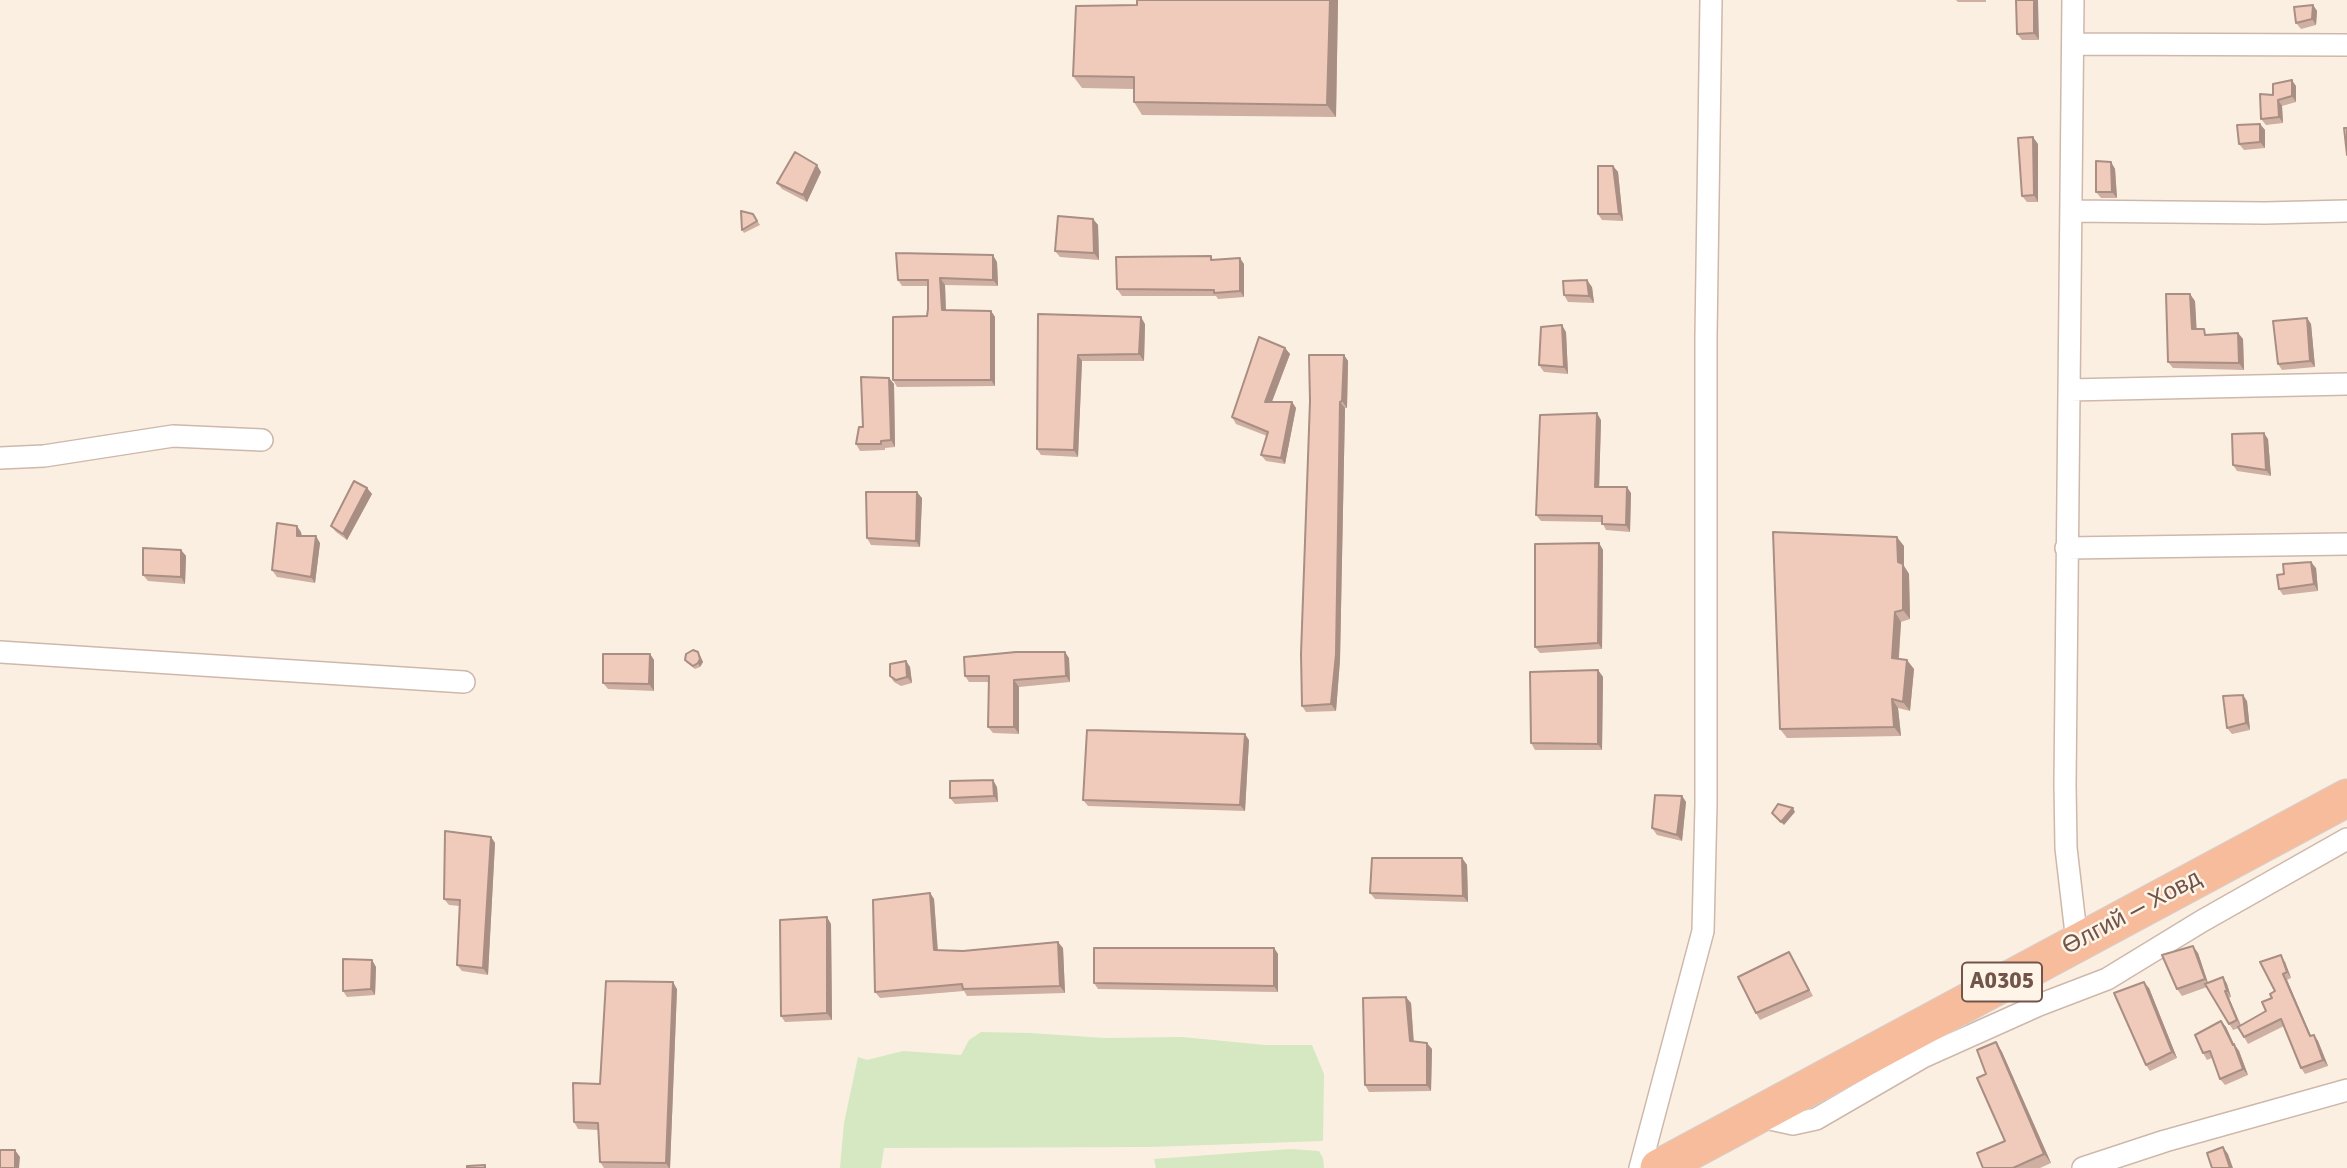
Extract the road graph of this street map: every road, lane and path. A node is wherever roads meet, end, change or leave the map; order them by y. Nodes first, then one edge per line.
1 (1711, 0) edge
2 (2073, 0) edge
3 (2073, 44) junction
4 (2347, 45) edge
5 (2071, 211) junction
6 (2347, 211) edge
7 (2347, 384) edge
8 (2069, 390) junction
9 (262, 440) dead end
10 (0, 458) edge
11 (2347, 544) edge
12 (2066, 548) junction
13 (0, 652) edge
14 (464, 682) dead end
15 (2347, 798) edge
16 (2347, 839) edge
17 (2077, 942) junction
18 (2347, 1090) edge
19 (1755, 1116) junction
20 (1640, 1168) edge
21 (1659, 1168) edge
22 (2082, 1168) edge

1 - 20 street
2 - 3 street
3 - 4 street
3 - 5 street
5 - 6 street
5 - 8 street
7 - 8 street
8 - 12 street
9 - 10 street
11 - 12 street
12 - 17 street
13 - 14 street
15 - 17 highway, Өлгий — Ховд / A0305
16 - 19 street
17 - 19 highway, Өлгий — Ховд / A0305
18 - 22 street
19 - 21 highway, Өлгий — Ховд / A0305

